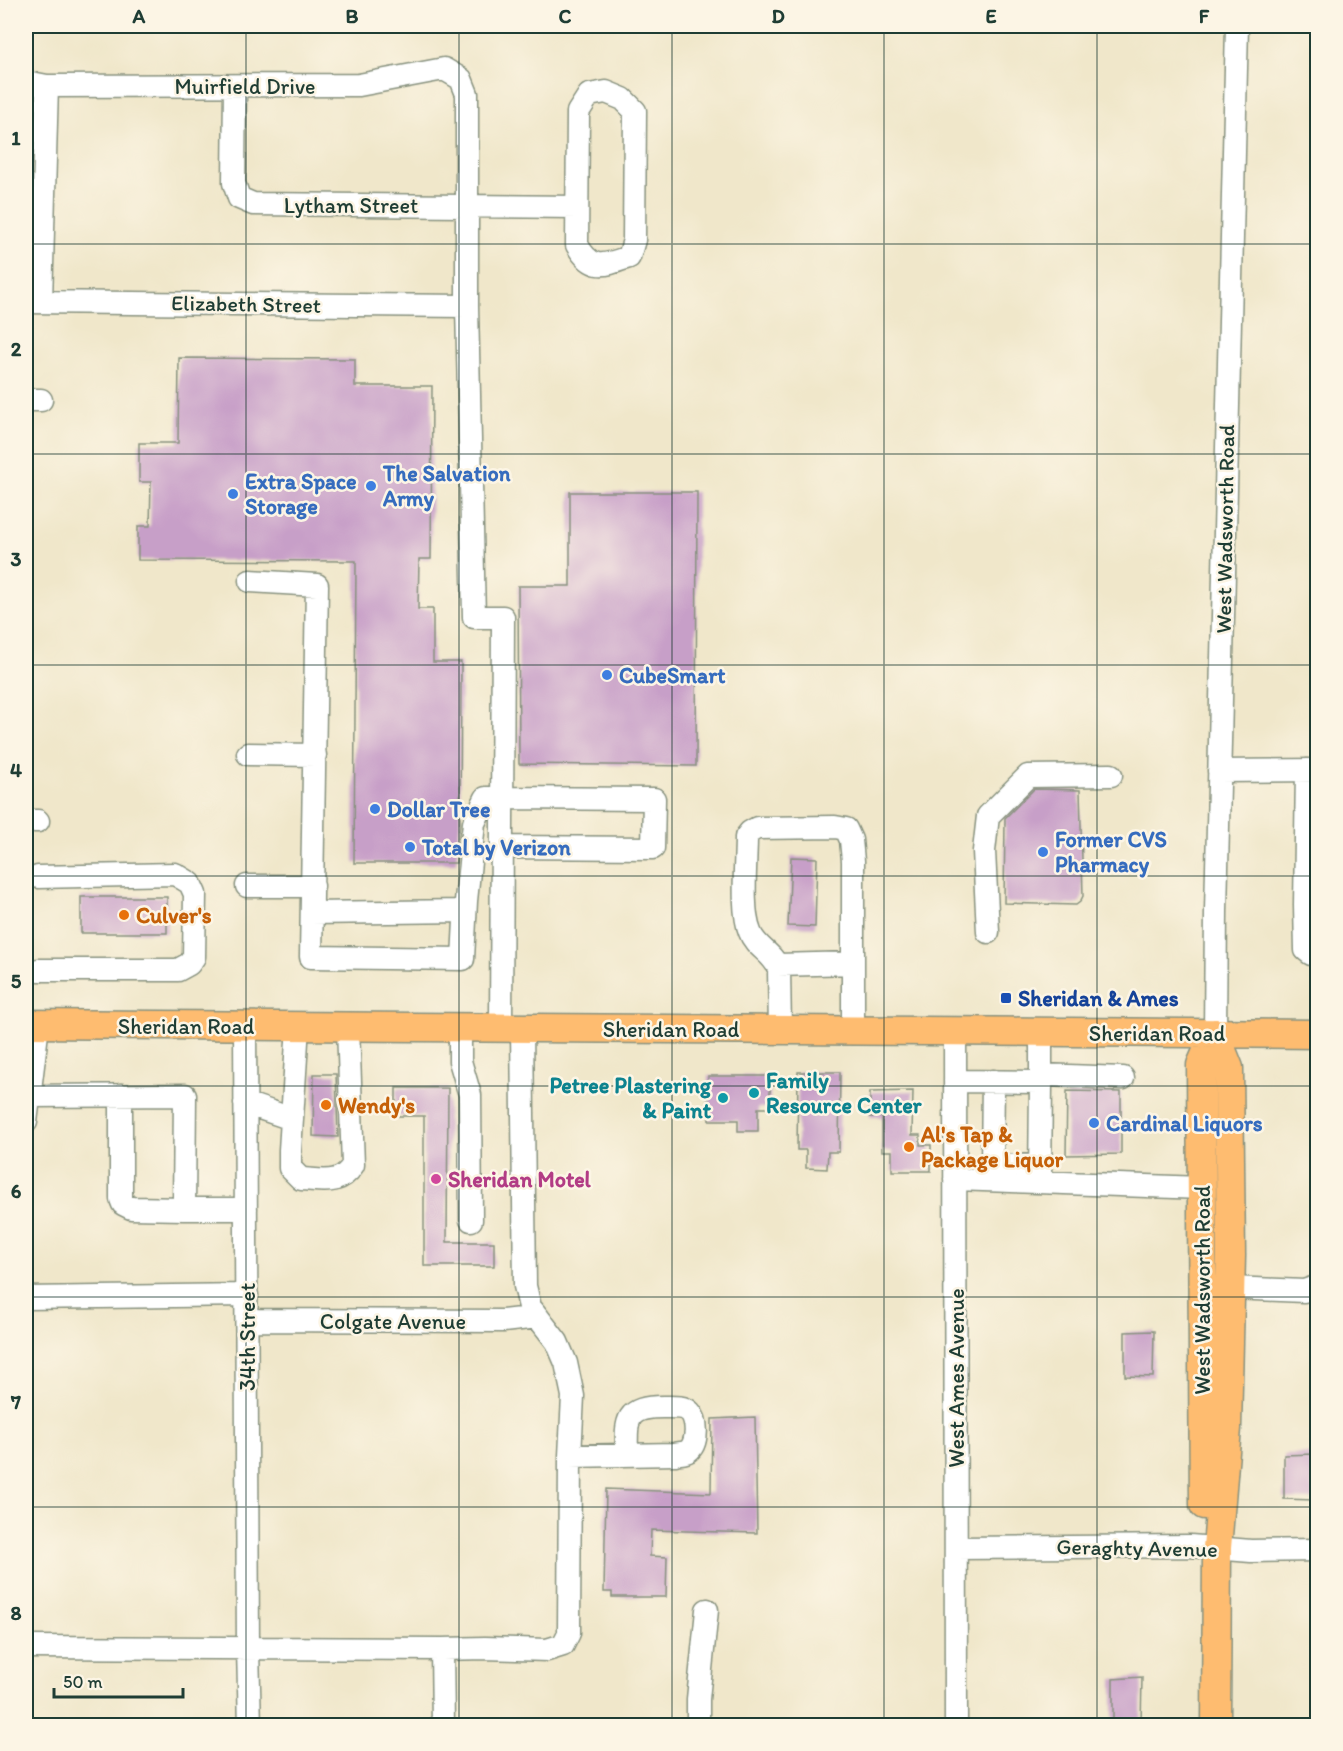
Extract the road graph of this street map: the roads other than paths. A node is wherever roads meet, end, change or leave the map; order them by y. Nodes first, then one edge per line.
1 (1237, 26) edge
2 (36, 84) edge
3 (235, 86) junction
4 (35, 206) edge
5 (466, 206) junction
6 (577, 207) junction
7 (33, 302) edge
8 (467, 306) junction
9 (250, 581) dead end
10 (248, 754) dead end
11 (315, 755) junction
12 (1312, 770) edge
13 (1219, 771) junction
14 (1111, 775) dead end
15 (502, 798) junction
16 (502, 847) junction
17 (38, 877) dead end
18 (247, 886) dead end
19 (313, 886) junction
20 (1311, 904) edge
21 (465, 911) junction
22 (312, 913) junction
23 (988, 932) dead end
24 (1317, 954) edge
25 (852, 963) junction
26 (778, 965) junction
27 (38, 970) dead end
28 (32, 1024) edge
29 (245, 1026) junction
30 (298, 1026) junction
31 (348, 1027) junction
32 (460, 1028) junction
33 (512, 1028) junction
34 (780, 1030) junction
35 (853, 1031) junction
36 (955, 1031) junction
37 (1041, 1032) junction
38 (1215, 1034) junction
39 (1317, 1034) edge
40 (1123, 1078) dead end
41 (1041, 1079) junction
42 (955, 1081) junction
43 (993, 1081) junction
44 (121, 1095) junction
45 (29, 1096) junction
46 (246, 1103) junction
47 (292, 1119) junction
48 (26, 1122) edge
49 (1040, 1174) junction
50 (955, 1179) junction
51 (1202, 1188) junction
52 (184, 1209) junction
53 (246, 1209) junction
54 (471, 1220) dead end
55 (1317, 1286) edge
56 (1230, 1288) junction
57 (247, 1295) junction
58 (26, 1298) edge
59 (538, 1317) junction
60 (247, 1320) junction
61 (627, 1455) dead end
62 (570, 1456) junction
63 (956, 1548) junction
64 (1217, 1548) junction
65 (1317, 1550) edge
66 (707, 1610) dead end
67 (26, 1647) edge
68 (248, 1649) junction
69 (442, 1649) junction
70 (443, 1721) edge
71 (250, 1725) edge
72 (698, 1725) edge
73 (956, 1725) edge
74 (1216, 1725) edge

1 - 13 street, West Wadsworth Road
2 - 3 street, Muirfield Drive
2 - 4 street
3 - 5 street, Lytham Street
3 - 5 street, Muirfield Drive
4 - 7 street
5 - 6 street, Lytham Street
5 - 8 street
6 - 6 street
7 - 8 street, Elizabeth Street
8 - 15 street
9 - 11 street
10 - 11 street
11 - 19 street
12 - 13 street
12 - 20 street
13 - 38 street, West Wadsworth Road
14 - 23 street
15 - 16 street
15 - 16 street
15 - 21 street
16 - 33 street
17 - 27 street
18 - 19 street
19 - 22 street
20 - 24 street
21 - 22 street
21 - 22 street
25 - 26 street
25 - 26 street
25 - 35 street
26 - 34 street
28 - 29 main road, Sheridan Road
28 - 45 street
29 - 30 main road, Sheridan Road
29 - 46 street, 34th Street
30 - 31 main road, Sheridan Road
30 - 47 street
31 - 32 main road, Sheridan Road
31 - 47 street
32 - 33 main road, Sheridan Road
32 - 54 street
33 - 34 main road, Sheridan Road
33 - 59 street
34 - 35 main road, Sheridan Road
35 - 36 main road, Sheridan Road
36 - 37 main road, Sheridan Road
36 - 42 street, West Ames Avenue
37 - 38 main road, Sheridan Road
37 - 41 street
38 - 39 main road, Sheridan Road
38 - 51 main road, West Wadsworth Road
38 - 56 main road, West Wadsworth Road
40 - 41 street
41 - 43 street
41 - 49 street
42 - 43 street
42 - 50 street, West Ames Avenue
43 - 49 street
44 - 45 street
44 - 52 street
44 - 52 street
45 - 48 street
46 - 47 street
46 - 53 street, 34th Street
49 - 50 street
49 - 51 street
50 - 63 street, West Ames Avenue
51 - 64 main road, West Wadsworth Road
52 - 53 street
53 - 57 street, 34th Street
55 - 56 street
56 - 64 main road, West Wadsworth Road
57 - 58 street
57 - 60 street, 34th Street
59 - 60 street, Colgate Avenue
59 - 62 street
60 - 68 street, 34th Street
61 - 62 street
62 - 69 street
63 - 64 street, Geraghty Avenue
63 - 73 street, West Ames Avenue
64 - 65 street, Geraghty Avenue
64 - 74 main road, West Wadsworth Road
66 - 72 street
67 - 68 street
68 - 69 street
68 - 71 street, 34th Street
69 - 70 street

